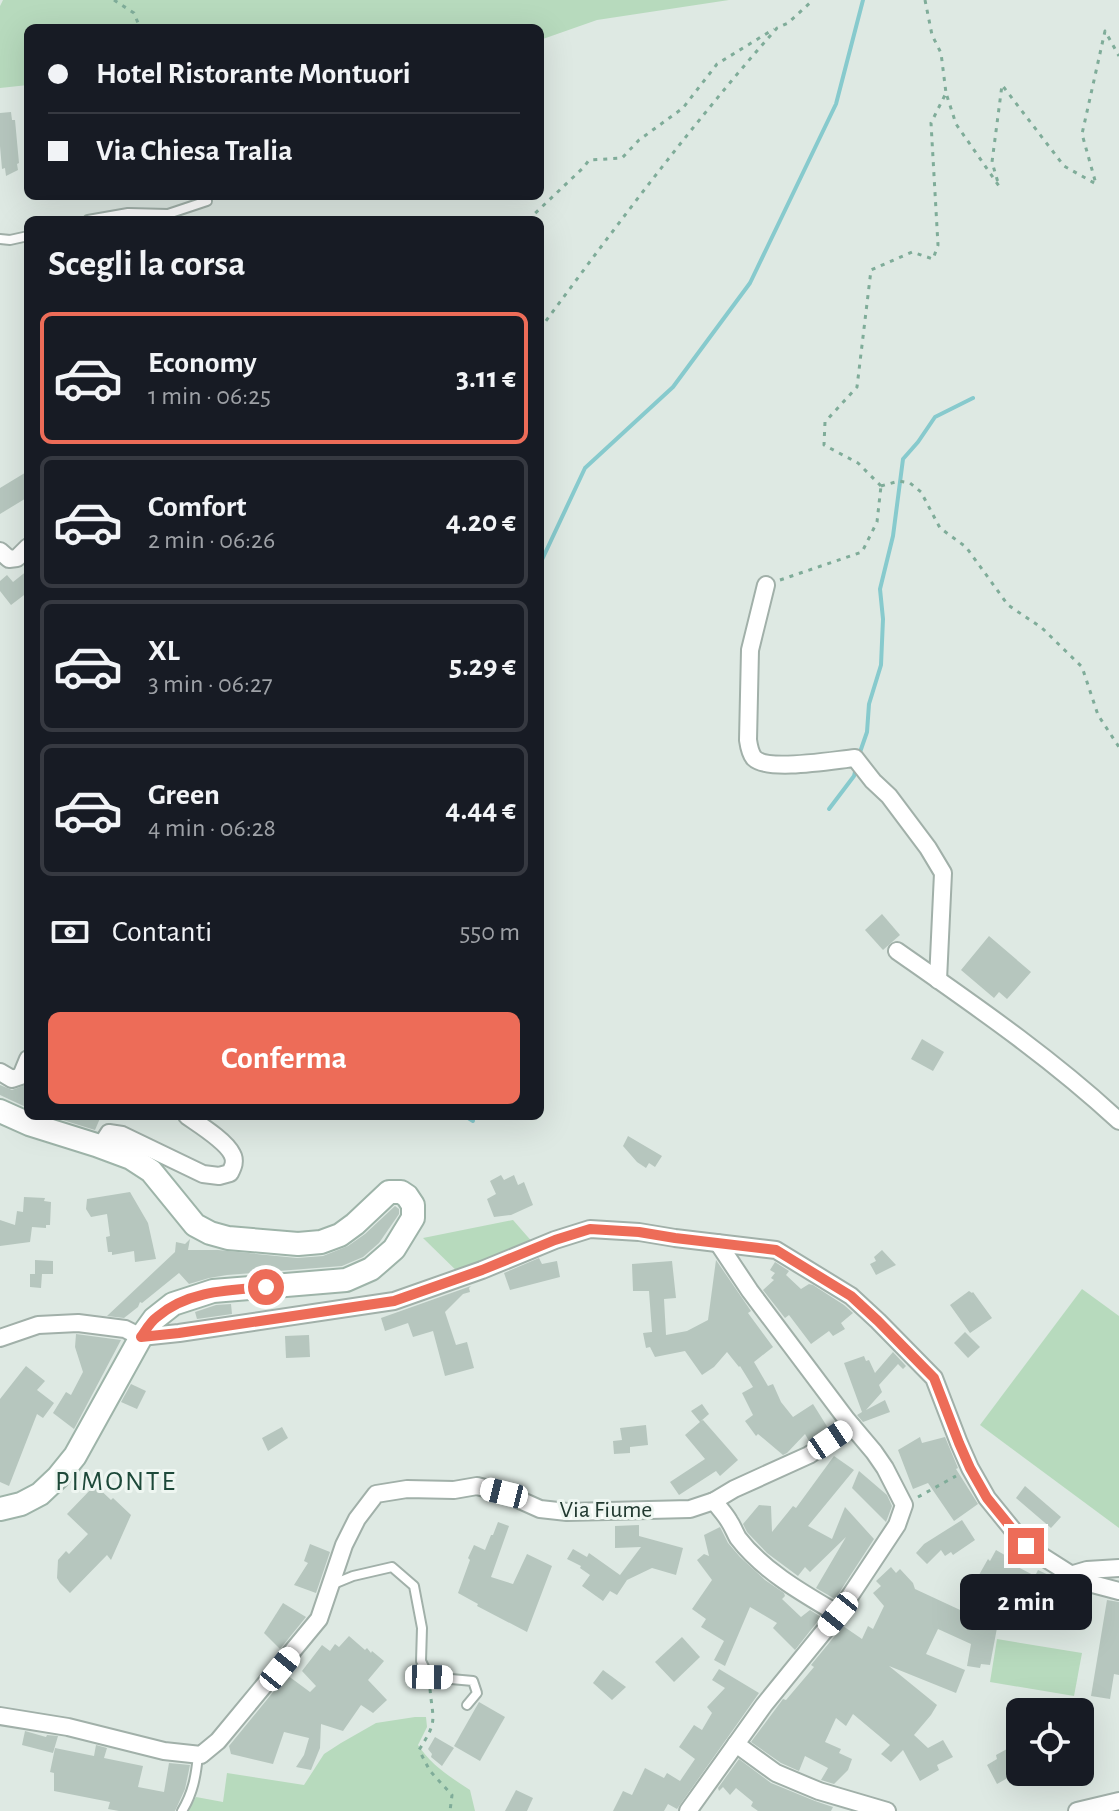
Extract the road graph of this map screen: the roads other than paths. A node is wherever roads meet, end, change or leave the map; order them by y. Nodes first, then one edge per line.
1 (207, 201) dead end
2 (111, 216) edge
3 (24, 237) edge
4 (0, 239) edge
5 (0, 551) edge
6 (24, 551) edge
7 (766, 585) road end
8 (897, 951) dead end
9 (938, 980) junction
10 (24, 1069) edge
11 (0, 1072) edge
12 (0, 1111) edge
13 (192, 1120) edge
14 (1119, 1121) edge
15 (100, 1147) junction
16 (718, 1243) junction
17 (141, 1337) junction
18 (0, 1338) edge
19 (852, 1426) junction
20 (714, 1501) junction
21 (0, 1509) edge
22 (1119, 1568) edge
23 (1070, 1575) junction
24 (331, 1586) junction
25 (1119, 1591) edge
26 (838, 1614) junction
27 (467, 1705) dead end
28 (0, 1716) edge
29 (736, 1744) junction
30 (199, 1755) junction
31 (1119, 1801) edge
32 (182, 1811) edge
33 (688, 1811) edge
34 (887, 1811) edge
35 (1077, 1811) edge

1 - 2 lane
3 - 4 lane
5 - 6 street
7 - 9 street
8 - 9 street
9 - 14 street
10 - 11 street
12 - 15 main road
13 - 15 street
15 - 17 main road
16 - 17 street
16 - 19 street
16 - 23 street
17 - 18 street
17 - 21 main road
19 - 20 street, Via Fiume
19 - 26 street
20 - 24 street, Via Fiume
20 - 26 street
22 - 23 street
23 - 25 street
24 - 27 lane
24 - 30 street, Via Fiume
26 - 29 street
28 - 30 street
29 - 33 street
29 - 34 street
30 - 32 lane
31 - 35 street

